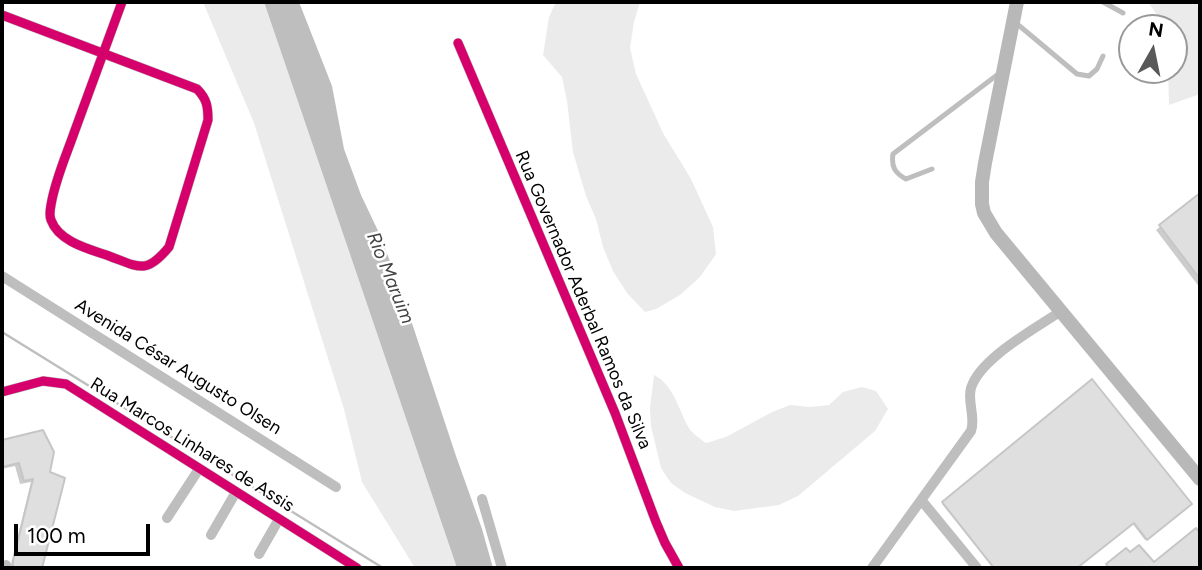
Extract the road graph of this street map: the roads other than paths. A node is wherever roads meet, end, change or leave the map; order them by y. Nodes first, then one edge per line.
1 (122, 2) edge
2 (1017, 2) edge
3 (1103, 2) edge
4 (1123, 13) dead end
5 (2, 15) edge
6 (1014, 21) junction
7 (458, 43) dead end
8 (103, 53) junction
9 (1103, 56) dead end
10 (1003, 70) junction
11 (932, 169) dead end
12 (2, 276) edge
13 (1061, 311) junction
14 (2, 392) edge
15 (200, 469) junction
16 (1200, 479) edge
17 (336, 487) dead end
18 (236, 492) junction
19 (482, 499) dead end
20 (922, 501) junction
21 (167, 518) dead end
22 (279, 519) junction
23 (211, 535) dead end
24 (259, 554) dead end
25 (357, 568) edge
26 (502, 568) edge
27 (679, 568) edge
28 (872, 568) edge
29 (977, 568) edge

1 - 8 street
2 - 6 main road
3 - 4 lane
5 - 8 street
6 - 9 lane
6 - 10 main road
7 - 27 street, Rua Governador Aderbal Ramos da Silva
8 - 8 street
10 - 11 lane
10 - 13 main road
12 - 17 street, Avenida César Augusto Olsen
13 - 16 main road
13 - 20 street
14 - 15 street, Rua Marcos Linhares de Assis
15 - 18 street, Rua Marcos Linhares de Assis
15 - 21 street
18 - 22 street, Rua Marcos Linhares de Assis
18 - 23 street
19 - 26 street
20 - 28 street
20 - 29 street
22 - 24 street
22 - 25 street, Rua Marcos Linhares de Assis

